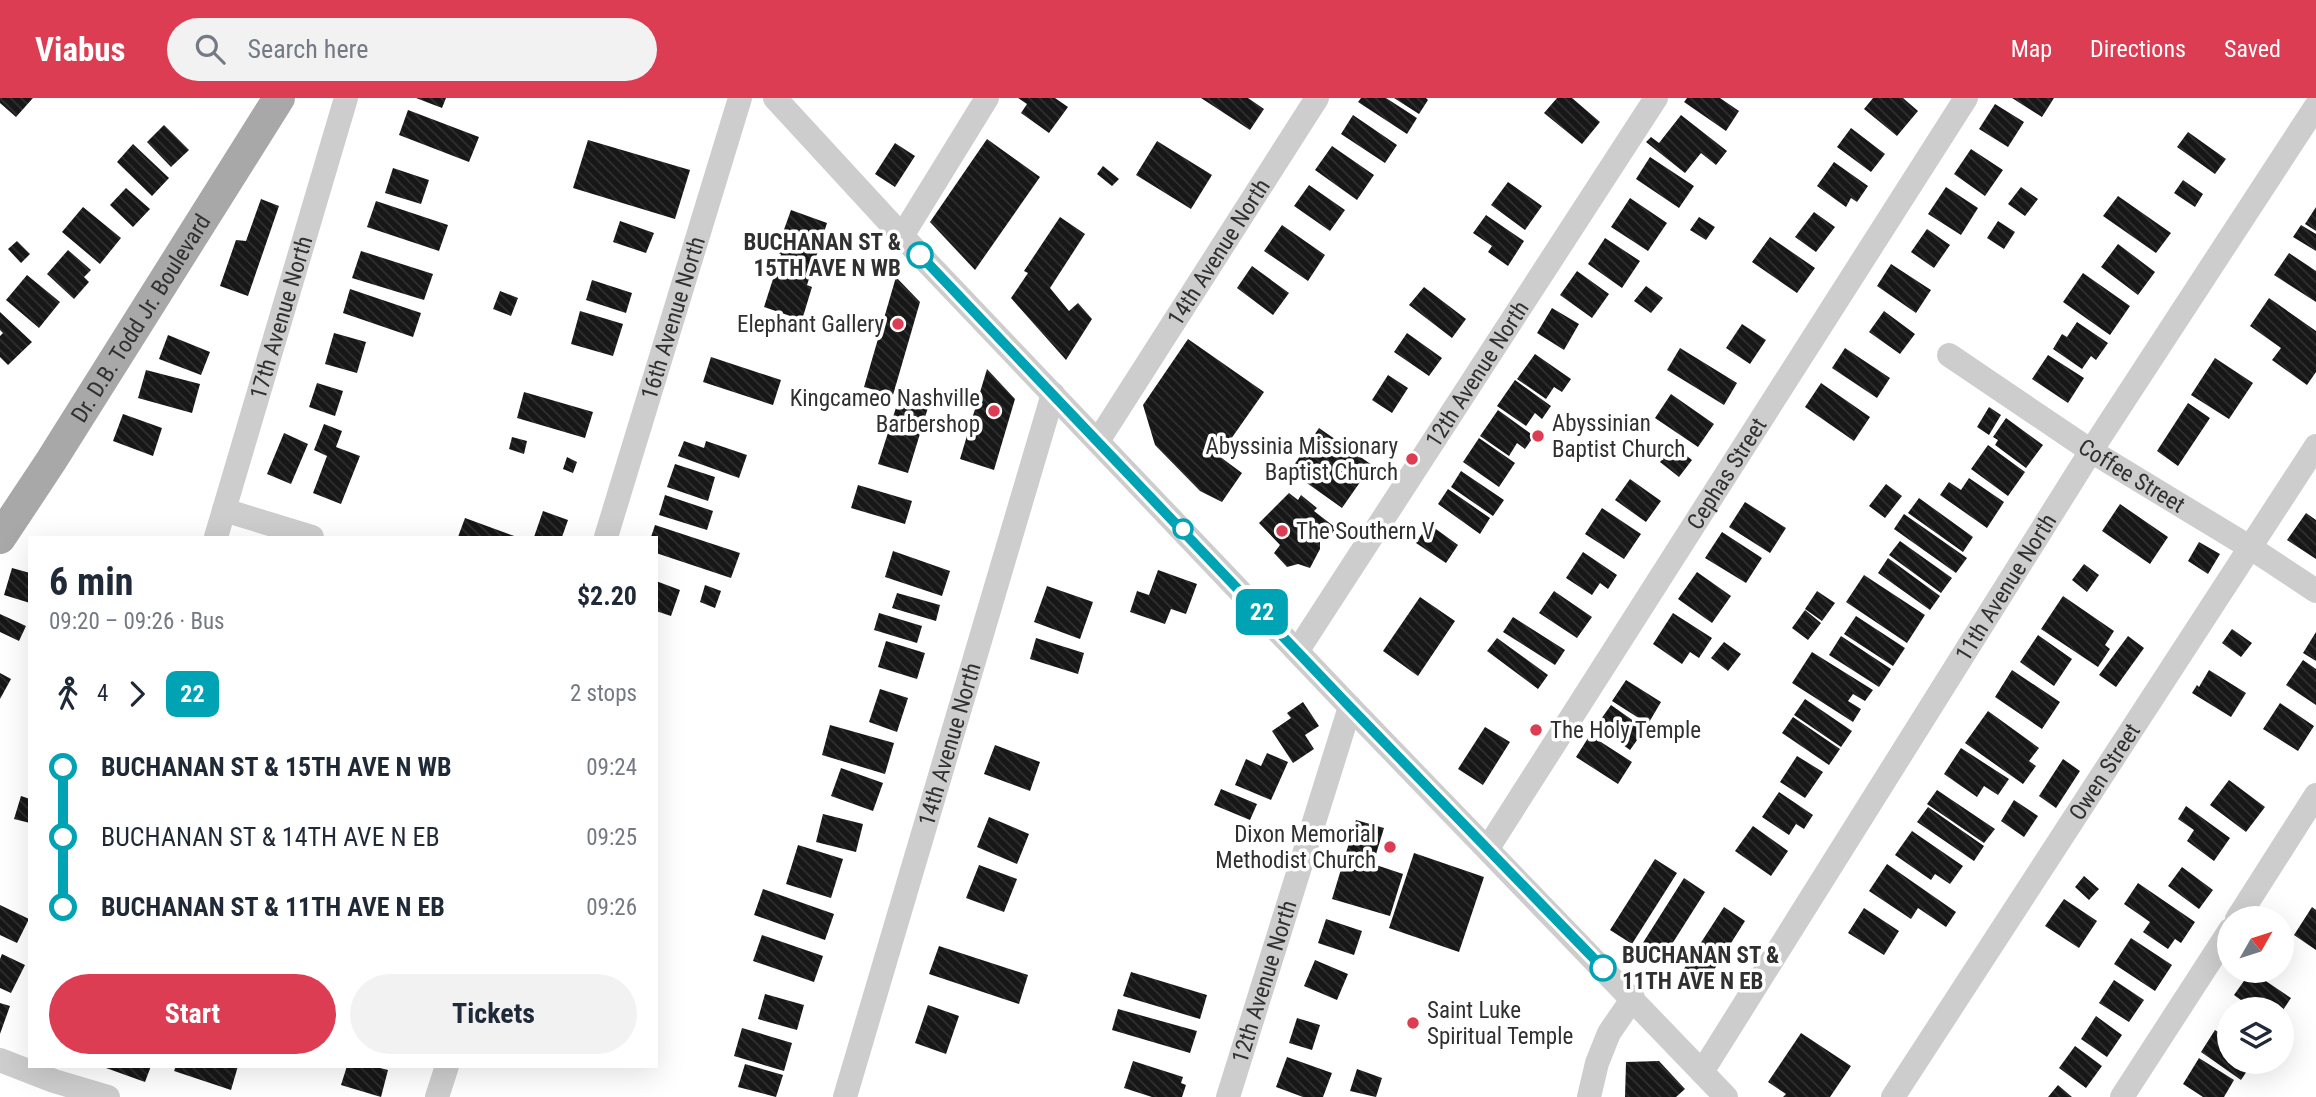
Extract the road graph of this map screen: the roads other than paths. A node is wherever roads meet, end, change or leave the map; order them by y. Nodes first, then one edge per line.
1 (279, 98) edge
2 (346, 98) edge
3 (740, 98) edge
4 (775, 98) edge
5 (987, 98) edge
6 (1317, 98) edge
7 (1656, 98) edge
8 (1966, 98) edge
9 (2316, 106) edge
10 (902, 236) junction
11 (1949, 355) dead end
12 (1053, 394) junction
13 (1098, 441) junction
14 (2316, 446) edge
15 (2091, 451) junction
16 (224, 510) junction
17 (216, 536) edge
18 (309, 536) edge
19 (606, 536) edge
20 (0, 538) edge
21 (2251, 548) junction
22 (2316, 591) edge
23 (1298, 650) junction
24 (1350, 707) junction
25 (2316, 795) edge
26 (1488, 848) junction
27 (2245, 906) edge
28 (2217, 950) edge
29 (1633, 999) junction
30 (0, 1060) edge
31 (446, 1068) edge
32 (1702, 1072) junction
33 (54, 1081) edge
34 (108, 1097) edge
35 (437, 1097) edge
36 (845, 1097) edge
37 (1228, 1097) edge
38 (1589, 1097) edge
39 (1726, 1097) edge
40 (1893, 1097) edge
41 (2122, 1097) edge

1 - 20 main road, Dr. D.B. Todd Jr. Boulevard
2 - 16 street, 17th Avenue North
3 - 19 street, 16th Avenue North
4 - 10 street
5 - 10 street
6 - 13 street, 14th Avenue North
7 - 23 street, 12th Avenue North
8 - 26 street, Cephas Street
9 - 15 street, 11th Avenue North
10 - 12 street
11 - 15 street, Coffee Street
12 - 13 street
12 - 36 street, 14th Avenue North
13 - 23 street
14 - 21 street, Owen Street
15 - 21 street, Coffee Street
15 - 32 street, 11th Avenue North
16 - 17 street, 17th Avenue North
16 - 18 street
21 - 22 street, Coffee Street
21 - 40 street, Owen Street
23 - 24 street
24 - 26 street
24 - 37 street, 12th Avenue North
25 - 27 street
26 - 29 street
28 - 41 street
29 - 32 street
29 - 38 street
30 - 33 street
31 - 35 street
32 - 39 street
33 - 34 street

